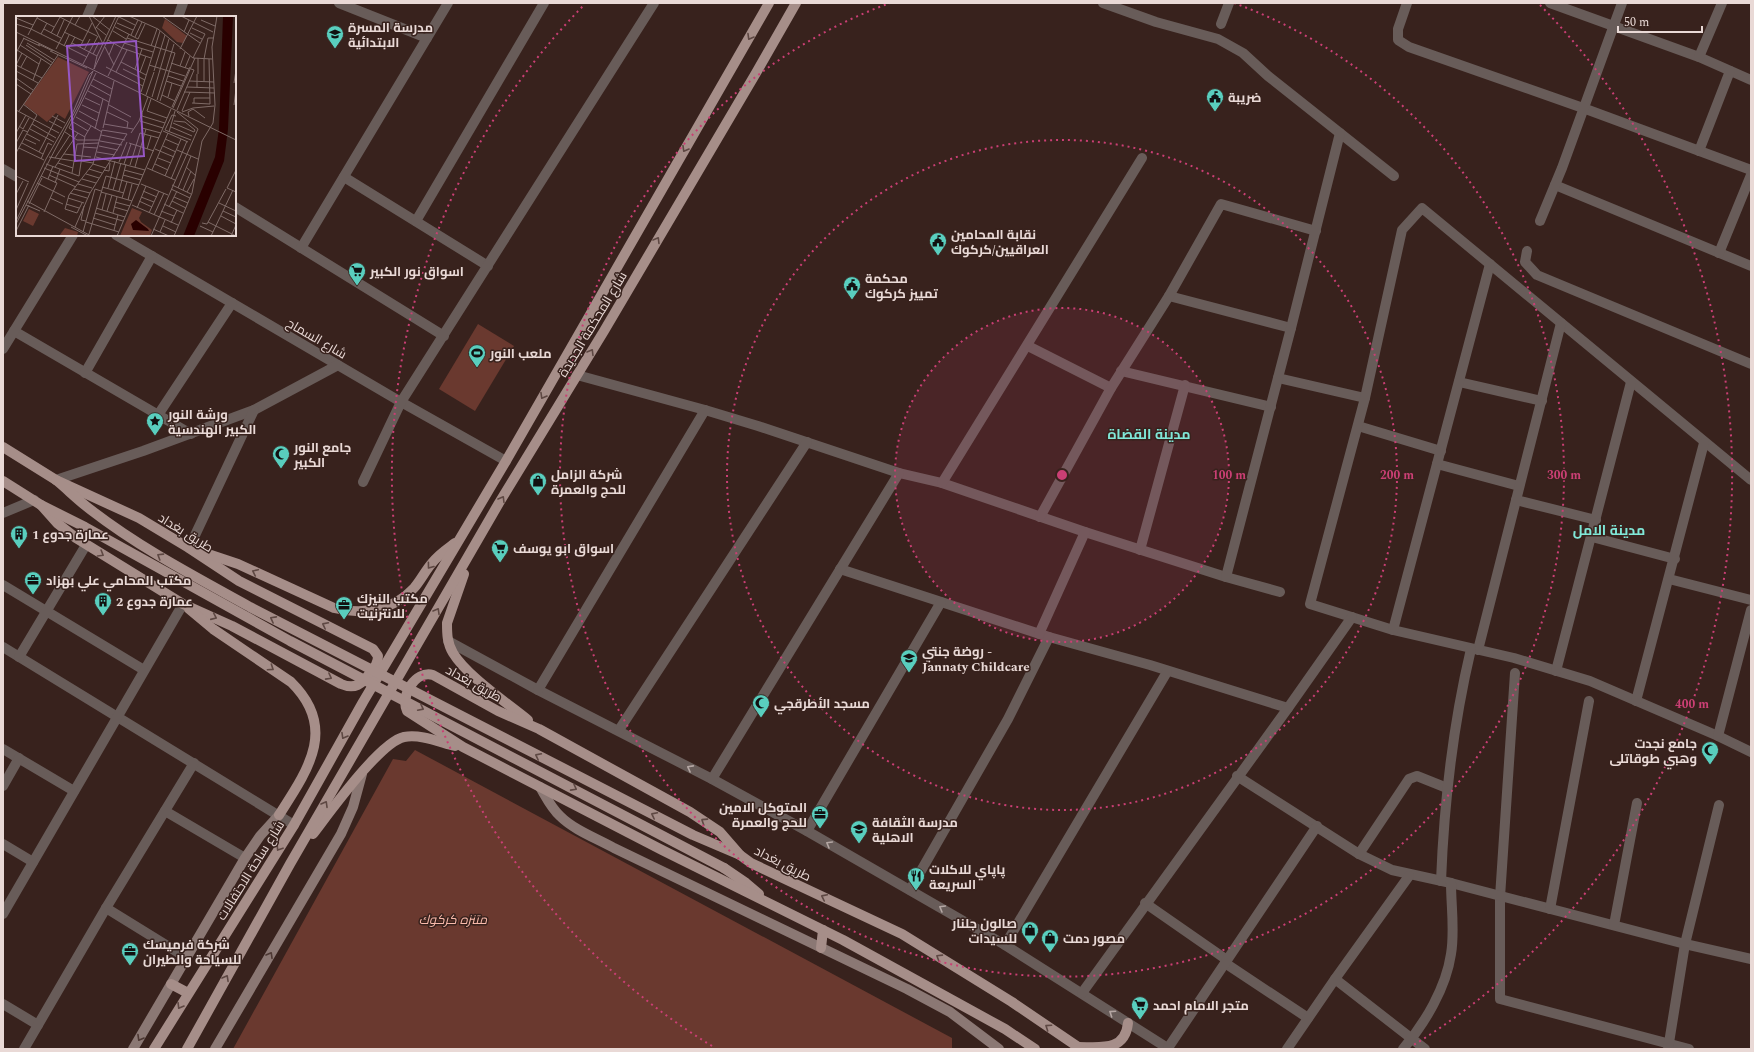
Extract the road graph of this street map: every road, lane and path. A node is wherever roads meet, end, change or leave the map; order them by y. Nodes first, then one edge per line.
1 (93, 3) edge
2 (183, 3) edge
3 (339, 3) edge
4 (448, 3) edge
5 (544, 3) edge
6 (654, 3) edge
7 (770, 3) edge
8 (796, 3) edge
9 (1103, 3) edge
10 (1229, 3) edge
11 (1407, 3) edge
12 (1550, 3) edge
13 (1622, 3) edge
14 (1722, 3) edge
15 (87, 16) edge
16 (178, 16) edge
17 (1221, 24) dead end
18 (1613, 25) junction
19 (427, 38) junction
20 (1699, 57) junction
21 (1730, 71) junction
22 (1751, 80) edge
23 (1583, 108) junction
24 (1340, 133) junction
25 (1699, 151) junction
26 (1142, 158) dead end
27 (3, 169) edge
28 (1751, 170) edge
29 (1751, 175) edge
30 (16, 176) edge
31 (344, 176) junction
32 (1394, 176) dead end
33 (1555, 185) junction
34 (236, 208) edge
35 (416, 221) junction
36 (1540, 221) dead end
37 (1316, 231) junction
38 (72, 236) edge
39 (118, 236) edge
40 (301, 248) junction
41 (1527, 251) dead end
42 (1719, 253) junction
43 (152, 256) junction
44 (1490, 264) junction
45 (488, 266) junction
46 (1751, 266) edge
47 (1169, 296) junction
48 (232, 303) junction
49 (1561, 323) junction
50 (1291, 328) junction
51 (14, 331) junction
52 (444, 336) junction
53 (1028, 346) junction
54 (3, 349) edge
55 (1751, 364) edge
56 (338, 365) junction
57 (1122, 371) junction
58 (85, 373) junction
59 (577, 375) junction
60 (1278, 378) junction
61 (1459, 382) junction
62 (1631, 382) junction
63 (1186, 386) junction
64 (1111, 388) junction
65 (1365, 398) junction
66 (1542, 401) junction
67 (401, 402) junction
68 (1270, 407) junction
69 (254, 410) junction
70 (705, 410) junction
71 (158, 415) junction
72 (1358, 426) junction
73 (191, 434) junction
74 (807, 442) junction
75 (1704, 442) junction
76 (3, 448) edge
77 (1441, 451) junction
78 (506, 461) junction
79 (1437, 464) junction
80 (899, 473) junction
81 (56, 480) junction
82 (1751, 480) edge
83 (3, 481) edge
84 (363, 482) dead end
85 (942, 483) junction
86 (1520, 486) junction
87 (1516, 500) junction
88 (37, 502) junction
89 (3, 513) edge
90 (1040, 517) junction
91 (1596, 520) junction
92 (1085, 532) junction
93 (1592, 537) junction
94 (459, 541) junction
95 (86, 545) junction
96 (189, 548) junction
97 (473, 550) junction
98 (1140, 550) junction
99 (1674, 559) junction
100 (840, 569) junction
101 (1226, 577) junction
102 (1669, 578) junction
103 (3, 585) edge
104 (1280, 592) dead end
105 (1751, 600) edge
106 (941, 602) junction
107 (183, 604) junction
108 (1751, 610) edge
109 (47, 611) junction
110 (1352, 617) junction
111 (1393, 630) junction
112 (1039, 634) junction
113 (1049, 637) junction
114 (448, 641) junction
115 (3, 647) edge
116 (1474, 649) junction
117 (394, 652) joint
118 (19, 657) junction
119 (144, 670) junction
120 (1556, 671) junction
121 (1167, 672) junction
122 (1515, 673) dead end
123 (538, 690) junction
124 (1589, 701) dead end
125 (1636, 701) junction
126 (1288, 708) junction
127 (117, 717) junction
128 (539, 729) junction
129 (619, 730) junction
130 (1718, 736) junction
131 (463, 748) junction
132 (3, 749) edge
133 (1751, 752) edge
134 (19, 758) junction
135 (194, 763) junction
136 (362, 774) junction
137 (1238, 776) junction
138 (712, 779) junction
139 (3, 786) edge
140 (540, 787) junction
141 (1447, 788) junction
142 (74, 791) junction
143 (1637, 803) dead end
144 (1719, 805) dead end
145 (165, 811) junction
146 (279, 815) junction
147 (294, 825) junction
148 (1317, 826) junction
149 (807, 831) junction
150 (3, 844) edge
151 (1359, 854) junction
152 (740, 855) junction
153 (245, 858) junction
154 (33, 862) junction
155 (290, 864) junction
156 (1409, 876) junction
157 (1441, 881) junction
158 (1451, 883) junction
159 (910, 890) junction
160 (1500, 897) junction
161 (765, 901) junction
162 (1145, 903) junction
163 (106, 908) junction
164 (1550, 909) junction
165 (3, 914) edge
166 (1614, 925) junction
167 (823, 930) junction
168 (1685, 944) junction
169 (1005, 945) junction
170 (821, 948) junction
171 (187, 958) junction
172 (1751, 959) edge
173 (1226, 961) junction
174 (1335, 979) junction
175 (172, 984) junction
176 (188, 993) junction
177 (1082, 993) junction
178 (3, 1004) edge
179 (1308, 1018) junction
180 (1128, 1024) junction
181 (38, 1025) junction
182 (1411, 1039) junction
183 (1668, 1046) edge
184 (1079, 1048) edge
185 (24, 1049) edge
186 (134, 1049) edge
187 (154, 1049) edge
188 (187, 1049) edge
189 (214, 1049) edge
190 (999, 1049) edge
191 (1035, 1049) edge
192 (1168, 1049) edge
193 (1287, 1049) edge
194 (1402, 1049) edge
195 (1424, 1049) edge
196 (1689, 1049) edge

1 - 15 street
2 - 16 street
3 - 19 street
4 - 19 street
5 - 35 street
6 - 45 street
7 -> 78 main road, شارع المحكمة الجديدة
59 -> 8 main road, شارع المحكمة الجديدة
9 - 24 street
10 - 17 street
11 - 23 street
12 - 18 street
13 - 18 street
14 - 20 street
18 - 20 street
18 - 23 street
19 - 31 street
20 - 21 street
21 - 22 street
21 - 25 street
23 - 25 street
23 - 33 street
24 - 32 street
24 - 37 street
25 - 28 street
26 - 53 street
27 - 30 street
29 - 42 street
31 - 35 street
31 - 40 street
33 - 36 street
33 - 42 street
34 - 40 street
35 - 45 street
37 - 47 street
37 - 50 street
38 - 51 street
39 - 43 street, شارع السماح
40 - 52 street
41 - 55 street
42 - 46 street
43 - 48 street, شارع السماح
43 - 58 street
44 - 49 street
44 - 61 street
44 - 65 street
45 - 52 street
47 - 50 street
47 - 57 street
48 - 56 street, شارع السماح
48 - 71 street
49 - 62 street
49 - 66 street
50 - 60 street
51 - 54 street
51 - 58 street
52 - 67 street
53 - 64 street
53 - 85 street
56 - 67 street, شارع السماح
56 - 69 street
57 - 63 street
57 - 64 street
58 - 71 street
59 - 70 street
97 -> 59 main road, شارع المحكمة الجديدة
60 - 65 street
60 - 68 street
61 - 66 street
61 - 77 street
62 - 75 street
62 - 91 street
63 - 68 street
63 - 98 street
64 - 90 street
65 - 72 street
66 - 86 street
67 - 78 street, شارع السماح
67 - 84 street
68 - 101 street
69 - 73 street
69 - 96 street
70 - 74 street
70 - 123 street
71 - 73 street
72 - 77 street
72 - 110 street
73 - 81 street
74 - 80 street
74 - 129 street
75 - 82 street
75 - 99 street
76 - 81 main road, طريق بغداد
77 - 79 street
78 - 94 main road, شارع المحكمة الجديدة
79 - 86 street
79 - 111 street
80 - 85 street
80 - 100 street
81 - 96 main road, طريق بغداد
152 -> 81 main road, bridge
83 - 88 main road, طريق بغداد
85 - 90 street
86 - 87 street
87 - 91 street
87 - 116 street
88 - 89 street
88 - 95 main road, طريق بغداد
88 -> 161 main road, bridge
90 - 92 street
91 - 93 street
92 - 98 street
92 - 112 street
93 - 99 street
93 - 120 street
94 -> 96 main road
94 - 117 main road, شارع المحكمة الجديدة
95 -> 107 main road, طريق بغداد
95 - 109 street
107 -> 96 main road, طريق بغداد
97 - 114 main road
155 -> 97 main road, شارع المحكمة الجديدة
98 - 101 street
99 - 102 street
100 - 106 street
100 - 138 street
101 - 104 street
102 - 105 street
102 - 125 street
103 - 109 street
106 - 112 street
106 - 149 street
107 - 119 street
107 -> 146 main road
108 - 130 street
109 - 118 street
109 - 119 street
110 - 111 street
110 - 126 street
111 - 116 street
112 - 113 street
113 - 121 street
113 - 159 street
114 - 123 street
114 - 128 main road
115 - 118 street
116 - 120 street
116 - 141 street
117 -> 147 main road, شارع ساحة الاحتفالات
118 - 127 street
119 - 127 street
120 - 125 street
121 - 126 street
121 - 169 street
122 - 160 street
123 - 129 street
124 - 164 street
125 - 130 street
126 - 137 street
127 - 135 street
127 - 142 street
128 - 131 main road, طريق بغداد
152 -> 128 main road, طريق بغداد
138 -> 129 street
130 - 133 street
131 - 136 main road
131 - 140 main road, طريق بغداد
132 - 134 street
134 - 139 street
134 - 142 street
135 - 145 street
135 - 146 street
136 - 155 main road
189 -> 136 main road
137 - 148 street
137 - 162 street
138 - 149 street
140 - 161 main road, طريق بغداد
140 - 170 main road
141 - 151 street
141 - 157 street
142 - 154 street
143 - 166 street
144 - 168 street
145 - 153 street
145 - 163 street
146 - 147 street
146 - 153 main road
147 -> 176 main road, شارع ساحة الاحتفالات
148 - 151 street
148 - 173 street
159 -> 149 street
150 - 154 street
151 - 156 street
184 -> 152 main road, طريق بغداد
153 - 171 main road
154 - 165 street
188 -> 155 main road
156 - 157 street
156 - 174 street
157 - 158 street
158 - 160 street
158 - 182 street
169 -> 159 street
160 - 164 street
160 - 183 street
161 - 167 main road, طريق بغداد
162 - 173 street
162 - 177 street
163 - 171 street
163 - 181 street
164 - 166 street
166 - 168 street
167 - 170 main road
167 - 191 main road, طريق بغداد
168 - 172 street
168 - 183 street
169 - 177 street
170 - 190 main road
171 - 175 main road
173 - 179 street
173 - 192 street
174 - 179 street
174 - 182 street
175 - 176 main road
175 -> 186 main road
176 -> 187 main road, شارع ساحة الاحتفالات
180 -> 177 street
178 - 181 street
179 - 193 street
180 - 184 main road
180 - 192 street
181 - 185 street
182 - 194 street
182 - 195 street
183 - 196 street

